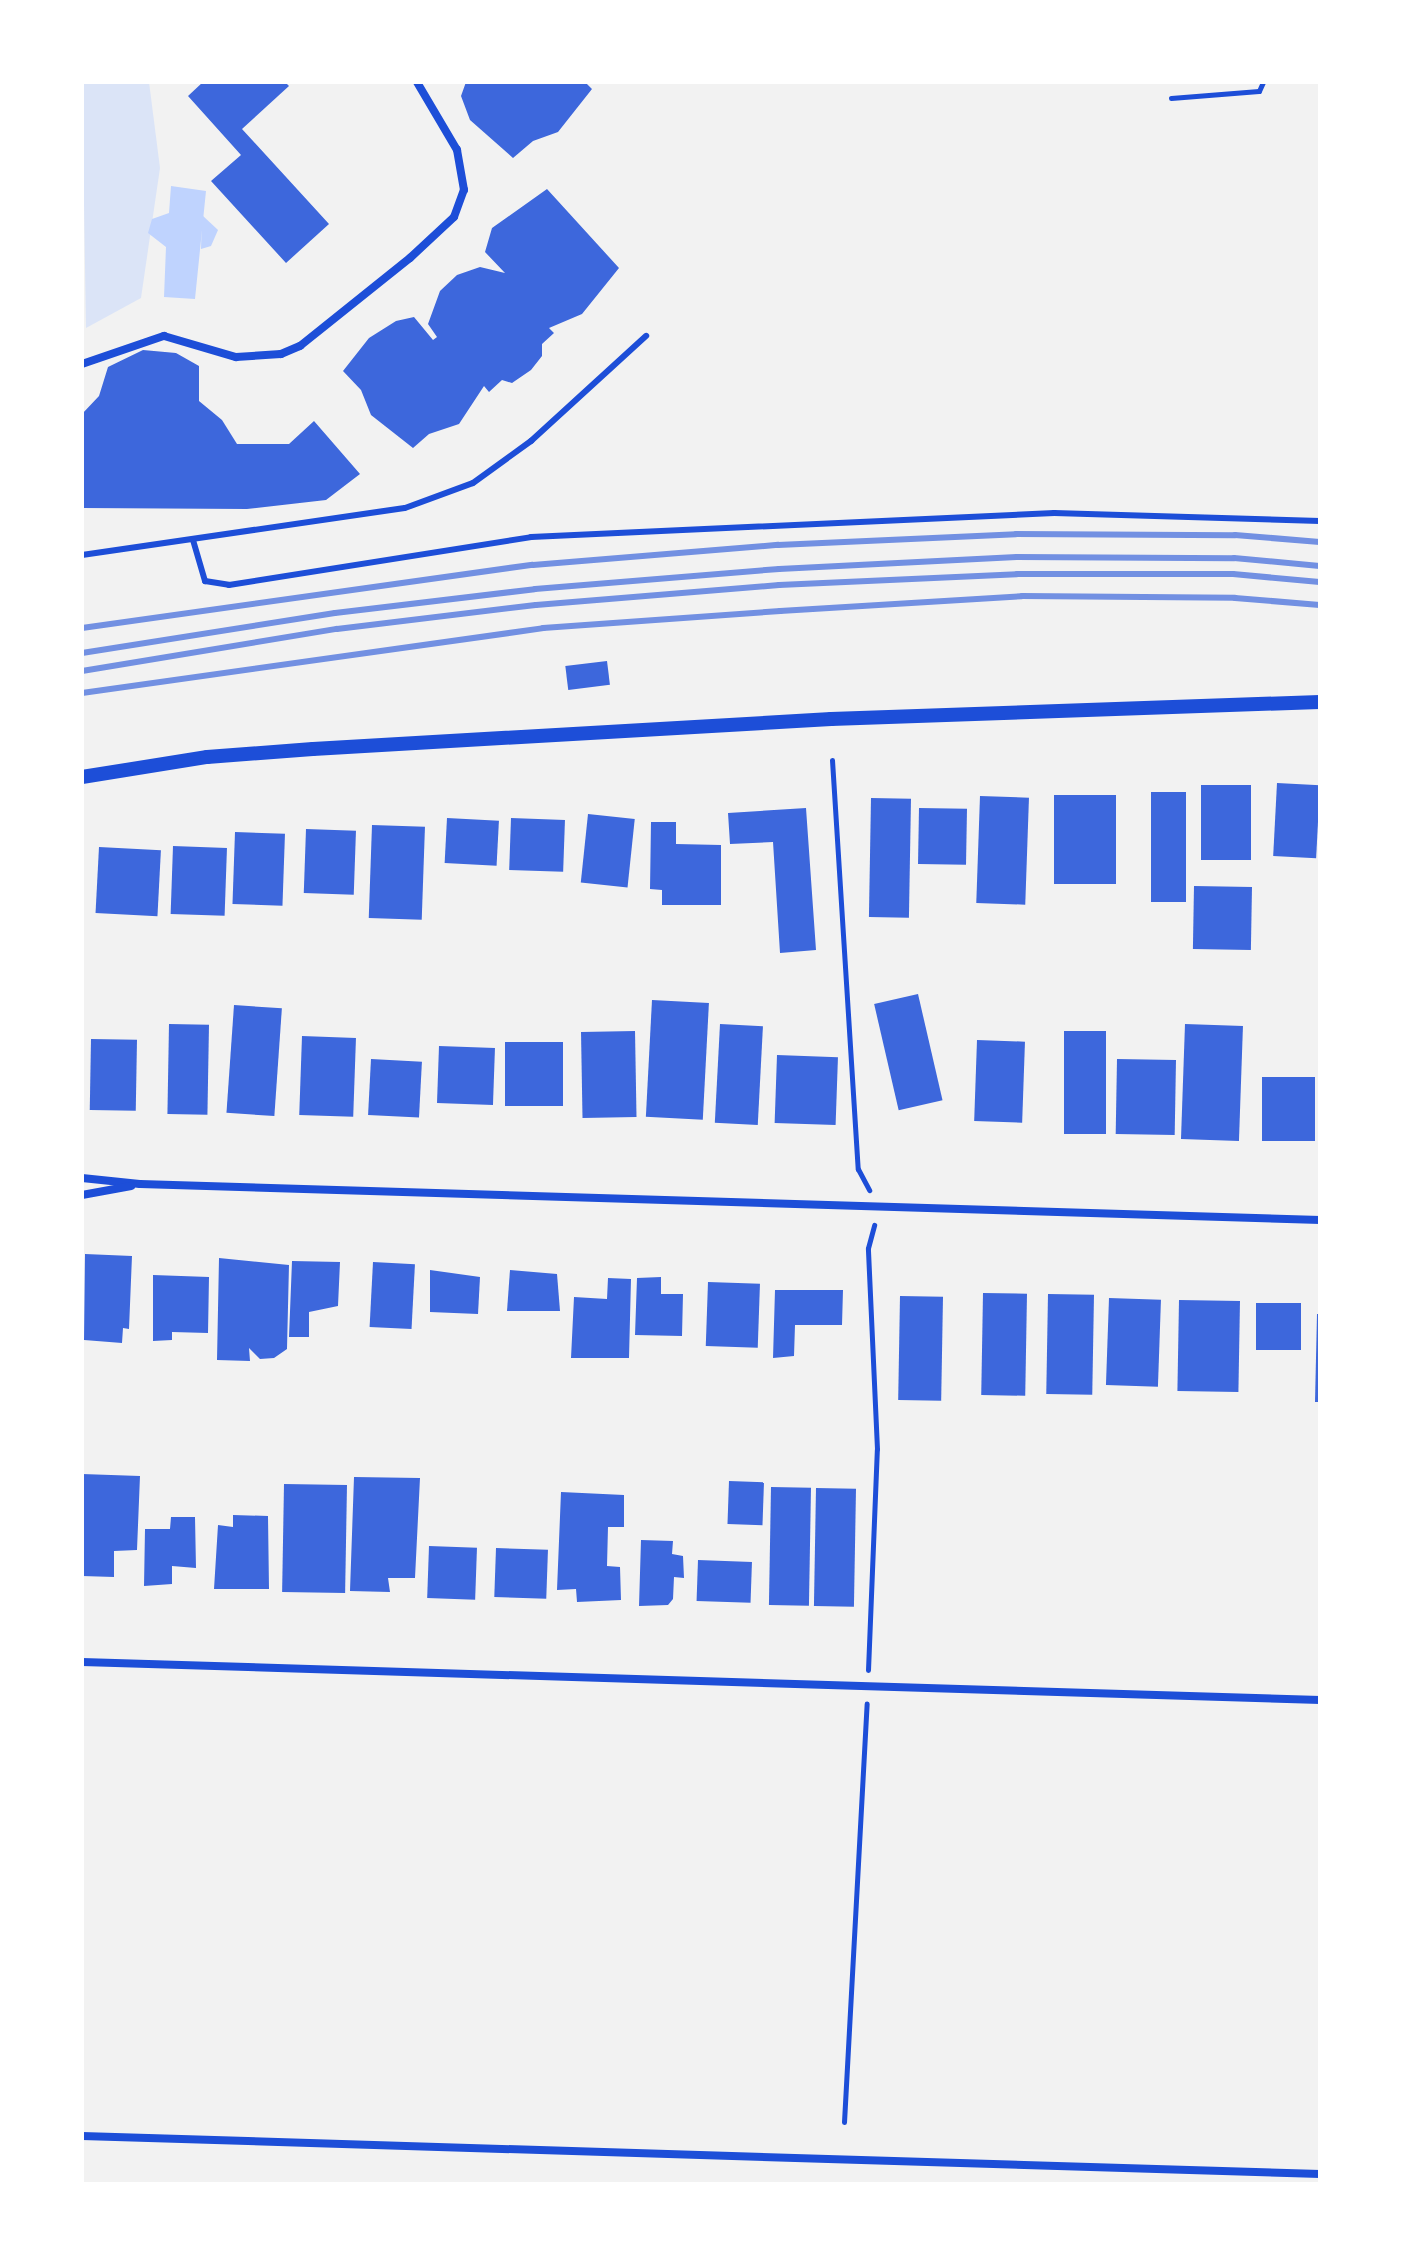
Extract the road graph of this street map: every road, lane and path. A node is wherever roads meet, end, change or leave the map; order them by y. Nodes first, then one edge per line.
1 (417, 82) edge
2 (1263, 82) edge
3 (1171, 98) dead end
4 (646, 336) dead end
5 (82, 364) edge
6 (1320, 521) edge
7 (193, 540) junction
8 (82, 555) edge
9 (1320, 702) edge
10 (832, 760) dead end
11 (82, 777) edge
12 (82, 1178) edge
13 (140, 1184) junction
14 (82, 1195) edge
15 (878, 1207) junction
16 (1320, 1220) edge
17 (82, 1662) edge
18 (868, 1689) junction
19 (1320, 1700) edge
20 (844, 2122) dead end
21 (82, 2136) edge
22 (1320, 2174) edge

1 - 5 street
2 - 3 path
4 - 7 lane
6 - 7 lane
7 - 8 lane
9 - 11 street
10 - 15 path
12 - 13 street
13 - 14 street
13 - 15 street
15 - 16 street
15 - 18 path
17 - 18 street
18 - 19 street
18 - 20 path
21 - 22 street

